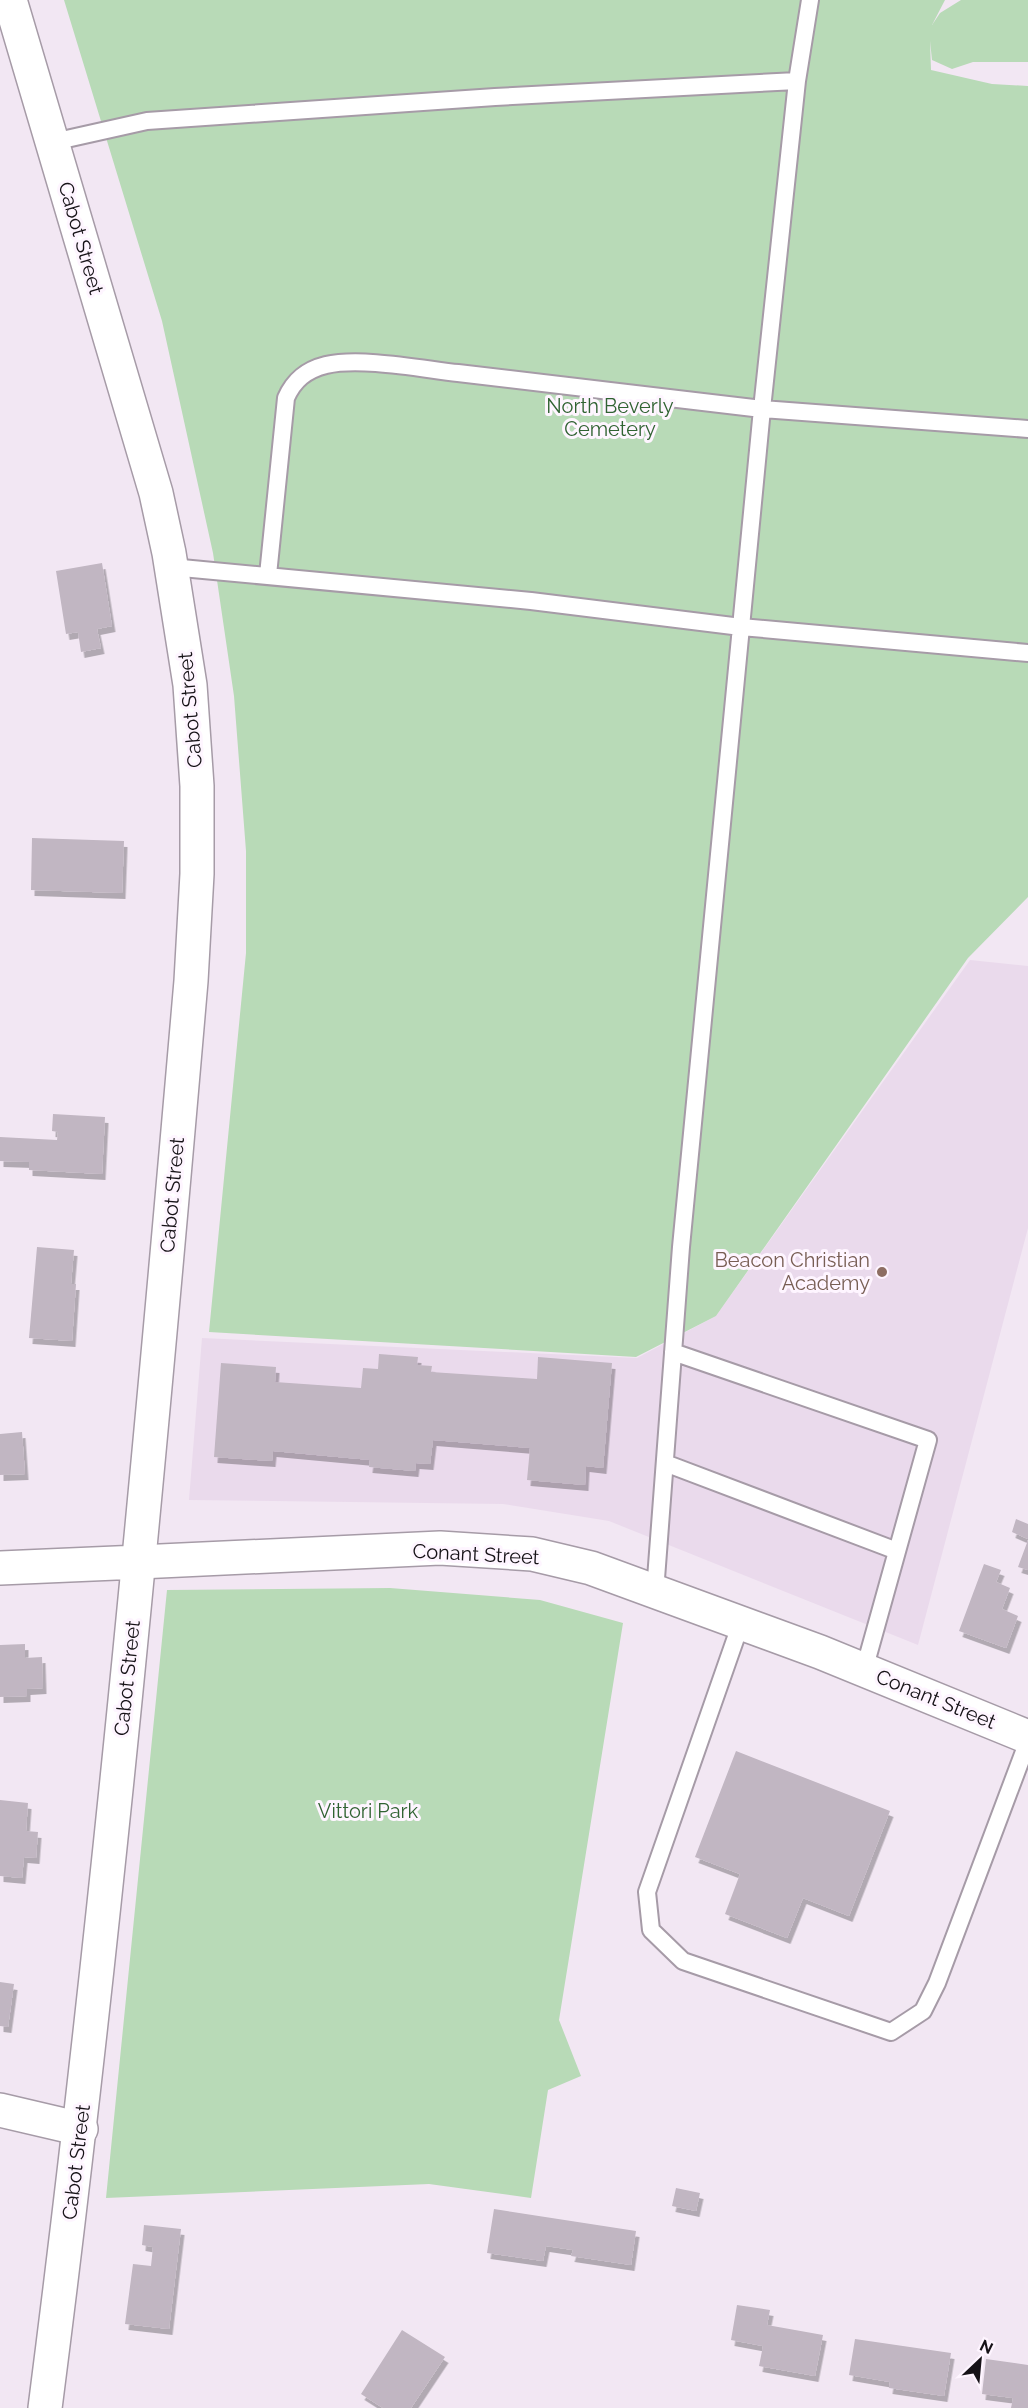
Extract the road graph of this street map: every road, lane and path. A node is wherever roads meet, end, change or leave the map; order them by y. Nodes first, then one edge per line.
1 (9, 0) edge
2 (810, 0) edge
3 (797, 81) junction
4 (53, 142) junction
5 (762, 409) junction
6 (1028, 429) edge
7 (171, 567) junction
8 (268, 575) junction
9 (741, 627) junction
10 (1028, 653) edge
11 (673, 1352) junction
12 (665, 1463) junction
13 (897, 1551) junction
14 (139, 1562) junction
15 (0, 1568) edge
16 (655, 1592) junction
17 (741, 1623) junction
18 (864, 1670) junction
19 (1028, 1739) edge
20 (0, 2110) edge
21 (81, 2129) junction
22 (45, 2408) edge

1 - 4 main road, Cabot Street
2 - 3 lane
3 - 4 lane
3 - 5 lane
4 - 7 main road, Cabot Street
5 - 6 lane
5 - 8 lane
5 - 9 lane
7 - 8 lane
7 - 14 main road, Cabot Street
8 - 9 lane
9 - 10 lane
9 - 11 lane
11 - 12 lane
11 - 13 lane
12 - 13 lane
12 - 16 lane
13 - 18 lane
14 - 15 main road, Conant Street
14 - 16 main road, Conant Street
14 - 21 main road, Cabot Street
16 - 17 main road, Conant Street
17 - 18 main road, Conant Street
17 - 19 lane
18 - 19 main road, Conant Street
20 - 21 main road
21 - 22 main road, Cabot Street

